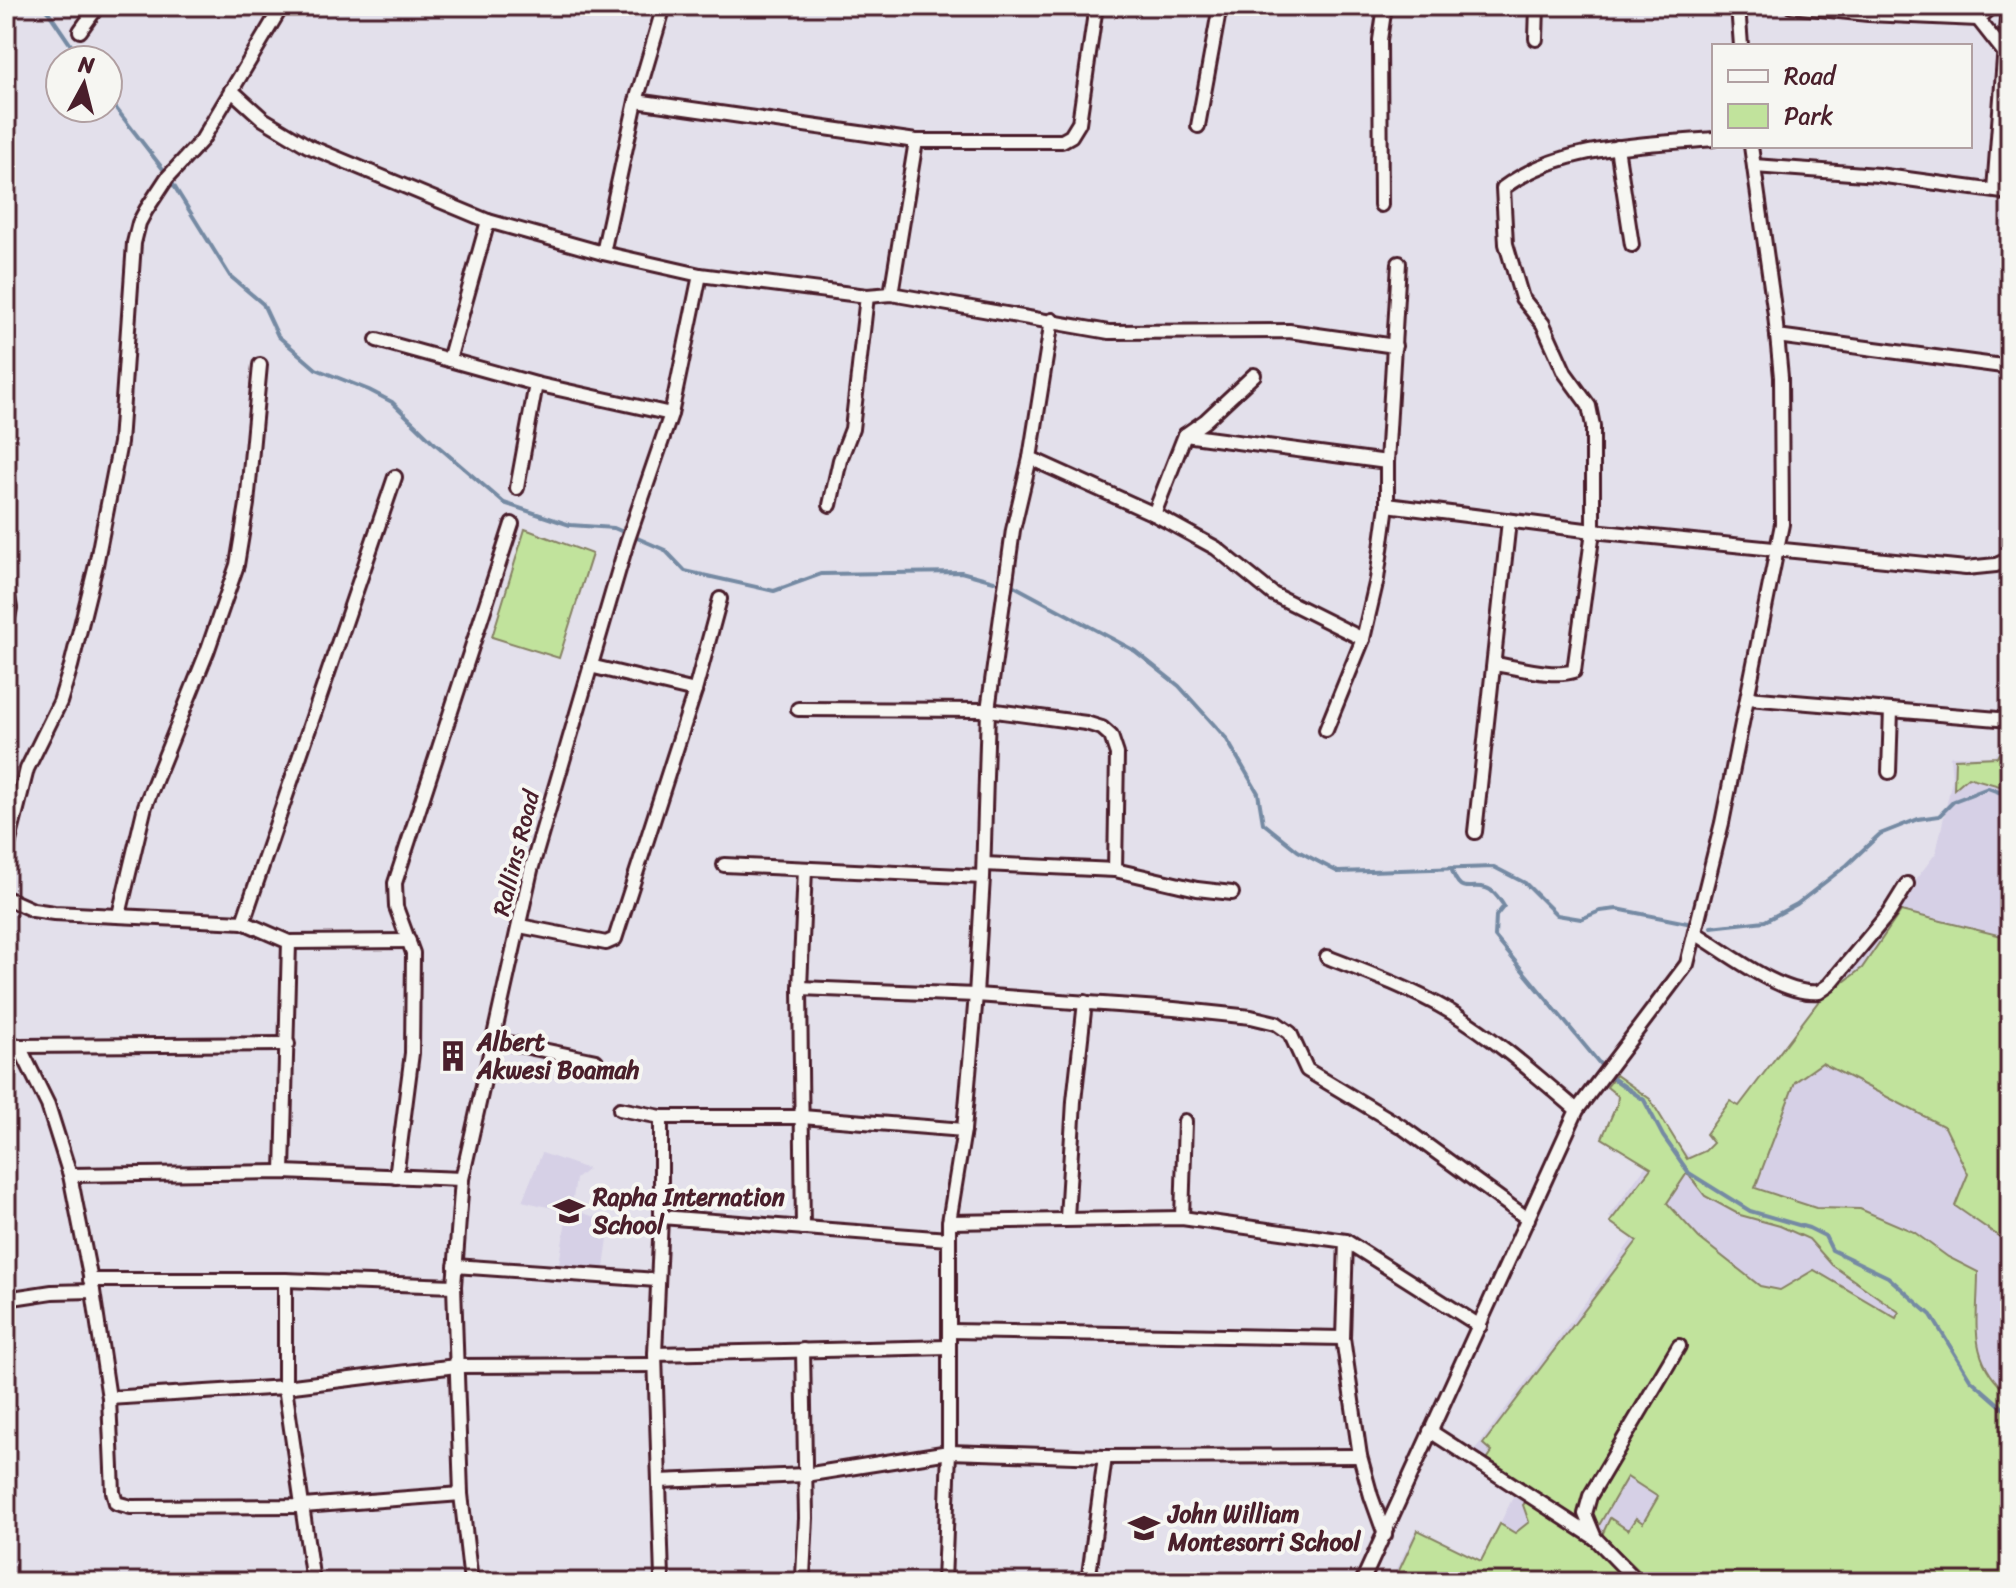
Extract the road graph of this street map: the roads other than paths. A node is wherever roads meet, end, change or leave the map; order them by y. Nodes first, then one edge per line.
1 (98, 6) edge
2 (282, 6) edge
3 (664, 6) edge
4 (1096, 6) edge
5 (1220, 6) edge
6 (1385, 6) edge
7 (1537, 6) edge
8 (1738, 6) edge
9 (1791, 6) edge
10 (1993, 6) edge
11 (2008, 6) edge
12 (1833, 9) edge
13 (1928, 11) edge
14 (1978, 19) junction
15 (2008, 26) edge
16 (80, 31) dead end
17 (1536, 39) dead end
18 (1741, 44) edge
19 (2004, 52) junction
20 (231, 90) junction
21 (636, 101) junction
22 (1198, 126) dead end
23 (1712, 139) edge
24 (916, 141) junction
25 (1617, 147) junction
26 (1751, 148) edge
27 (1754, 166) junction
28 (1994, 190) junction
29 (2010, 193) edge
30 (1381, 205) dead end
31 (488, 221) junction
32 (1632, 245) dead end
33 (603, 253) junction
34 (1399, 263) dead end
35 (700, 275) junction
36 (891, 294) junction
37 (867, 296) junction
38 (1052, 320) junction
39 (1777, 336) junction
40 (377, 340) dead end
41 (1395, 346) junction
42 (449, 360) junction
43 (260, 365) dead end
44 (2010, 367) edge
45 (1254, 375) dead end
46 (536, 384) junction
47 (671, 414) junction
48 (1185, 435) junction
49 (1030, 458) junction
50 (1387, 462) junction
51 (395, 477) dead end
52 (517, 488) dead end
53 (830, 505) dead end
54 (1387, 505) junction
55 (1154, 514) junction
56 (1509, 521) junction
57 (512, 524) dead end
58 (1593, 531) junction
59 (1778, 550) junction
60 (2010, 559) edge
61 (6, 586) edge
62 (720, 599) dead end
63 (6, 628) edge
64 (1363, 639) junction
65 (1494, 664) junction
66 (590, 666) junction
67 (695, 691) junction
68 (1748, 698) junction
69 (798, 709) dead end
70 (988, 710) junction
71 (1891, 710) junction
72 (2010, 720) edge
73 (1326, 730) dead end
74 (1889, 772) dead end
75 (1475, 832) dead end
76 (6, 853) edge
77 (724, 865) dead end
78 (805, 869) junction
79 (983, 870) junction
80 (1115, 870) junction
81 (1907, 884) dead end
82 (1232, 893) dead end
83 (6, 898) edge
84 (119, 915) junction
85 (243, 922) junction
86 (520, 926) junction
87 (1695, 933) junction
88 (409, 941) junction
89 (289, 942) junction
90 (1327, 957) dead end
91 (800, 988) junction
92 (976, 995) junction
93 (1085, 1002) junction
94 (495, 1040) junction
95 (12, 1044) edge
96 (288, 1044) junction
97 (596, 1061) dead end
98 (620, 1109) dead end
99 (1577, 1110) junction
100 (661, 1117) junction
101 (802, 1117) junction
102 (1185, 1121) dead end
103 (964, 1130) junction
104 (283, 1172) junction
105 (70, 1175) junction
106 (396, 1177) junction
107 (462, 1179) junction
108 (661, 1217) junction
109 (1067, 1218) junction
110 (1182, 1218) junction
111 (1528, 1219) junction
112 (949, 1222) junction
113 (803, 1228) junction
114 (948, 1239) junction
115 (1346, 1241) junction
116 (455, 1266) junction
117 (285, 1280) junction
118 (657, 1280) junction
119 (92, 1286) junction
120 (454, 1286) junction
121 (6, 1299) edge
122 (1480, 1326) junction
123 (950, 1331) junction
124 (1343, 1338) junction
125 (1679, 1346) dead end
126 (949, 1347) junction
127 (803, 1350) junction
128 (655, 1360) junction
129 (456, 1366) junction
130 (285, 1387) junction
131 (109, 1398) junction
132 (1430, 1431) junction
133 (949, 1452) junction
134 (1360, 1456) junction
135 (1105, 1457) junction
136 (805, 1475) junction
137 (659, 1481) junction
138 (461, 1494) junction
139 (303, 1506) junction
140 (1385, 1535) junction
141 (1595, 1538) junction
142 (803, 1576) dead end
143 (662, 1578) dead end
144 (313, 1582) edge
145 (471, 1582) edge
146 (944, 1582) edge
147 (1088, 1582) edge
148 (1362, 1582) edge
149 (1638, 1582) edge

1 - 16 street
2 - 20 street
3 - 21 street
4 - 24 street
5 - 22 street
6 - 30 street
7 - 17 street
8 - 18 street
9 - 12 street
10 - 14 street
11 - 15 street
12 - 13 street
13 - 14 street
14 - 19 street
15 - 19 street
19 - 28 street
20 - 31 street
20 - 76 street
21 - 24 street
21 - 33 street
23 - 25 street
24 - 36 street
25 - 32 street
25 - 58 street
26 - 27 street
27 - 28 street
27 - 39 street
28 - 29 street
31 - 33 street
31 - 42 street
33 - 35 street
34 - 41 street
35 - 37 street
35 - 47 street, Rallins Road
36 - 37 street
36 - 38 street
37 - 53 street
38 - 41 street
38 - 49 street
39 - 44 street
39 - 59 street
40 - 42 street
41 - 50 street
42 - 46 street
43 - 84 street
45 - 48 street
46 - 47 street
46 - 52 street
47 - 66 street, Rallins Road
48 - 50 street
48 - 55 street
49 - 55 street
49 - 70 street
50 - 54 street
51 - 85 street
54 - 56 street
54 - 64 street
55 - 64 street
56 - 58 street
56 - 65 street
57 - 88 street
58 - 59 street
58 - 65 street
59 - 60 street
59 - 68 street
61 - 63 street
62 - 67 street
64 - 73 street
65 - 75 street
66 - 67 street
66 - 86 street, Rallins Road
67 - 86 street
68 - 71 street
68 - 87 street
69 - 70 street
70 - 79 street
70 - 80 street
71 - 72 street
71 - 74 street
77 - 78 street
78 - 79 street
78 - 91 street
79 - 80 street
79 - 92 street
80 - 82 street
81 - 87 street
83 - 84 street
84 - 85 street
85 - 89 street
86 - 94 street, Rallins Road
87 - 99 street
88 - 89 street
88 - 106 street
89 - 96 street
90 - 99 street
91 - 92 street
91 - 101 street
92 - 93 street
92 - 103 street
93 - 109 street
93 - 111 street
94 - 97 street
94 - 107 street, Rallins Road
95 - 96 street
95 - 105 street
96 - 104 street
98 - 100 street
99 - 111 street
100 - 101 street
100 - 108 street
101 - 103 street
101 - 113 street
102 - 110 street
103 - 112 street
104 - 105 street
104 - 106 street
105 - 119 street
106 - 107 street
107 - 116 street, Rallins Road
108 - 113 street
108 - 118 street
109 - 110 street
109 - 112 street
110 - 115 street
111 - 122 street
112 - 114 street
113 - 114 street
114 - 123 street
115 - 122 street
115 - 124 street
116 - 118 street
116 - 120 street, Rallins Road
117 - 119 street
117 - 120 street
117 - 130 street
118 - 128 street
119 - 121 street
119 - 131 street
120 - 129 street, Rallins Road
122 - 132 street
123 - 124 street
123 - 126 street
124 - 134 street
125 - 141 street
126 - 127 street
126 - 133 street
127 - 128 street
127 - 136 street
128 - 129 street
128 - 137 street
129 - 130 street
129 - 138 street, Rallins Road
130 - 131 street
130 - 139 street
131 - 139 street
132 - 140 street
132 - 141 street
133 - 135 street
133 - 136 street
133 - 146 street
134 - 135 street
134 - 140 street
135 - 147 street
136 - 137 street
136 - 142 street
137 - 143 street
138 - 139 street
138 - 145 street, Rallins Road
139 - 144 street
140 - 148 street
141 - 149 street

